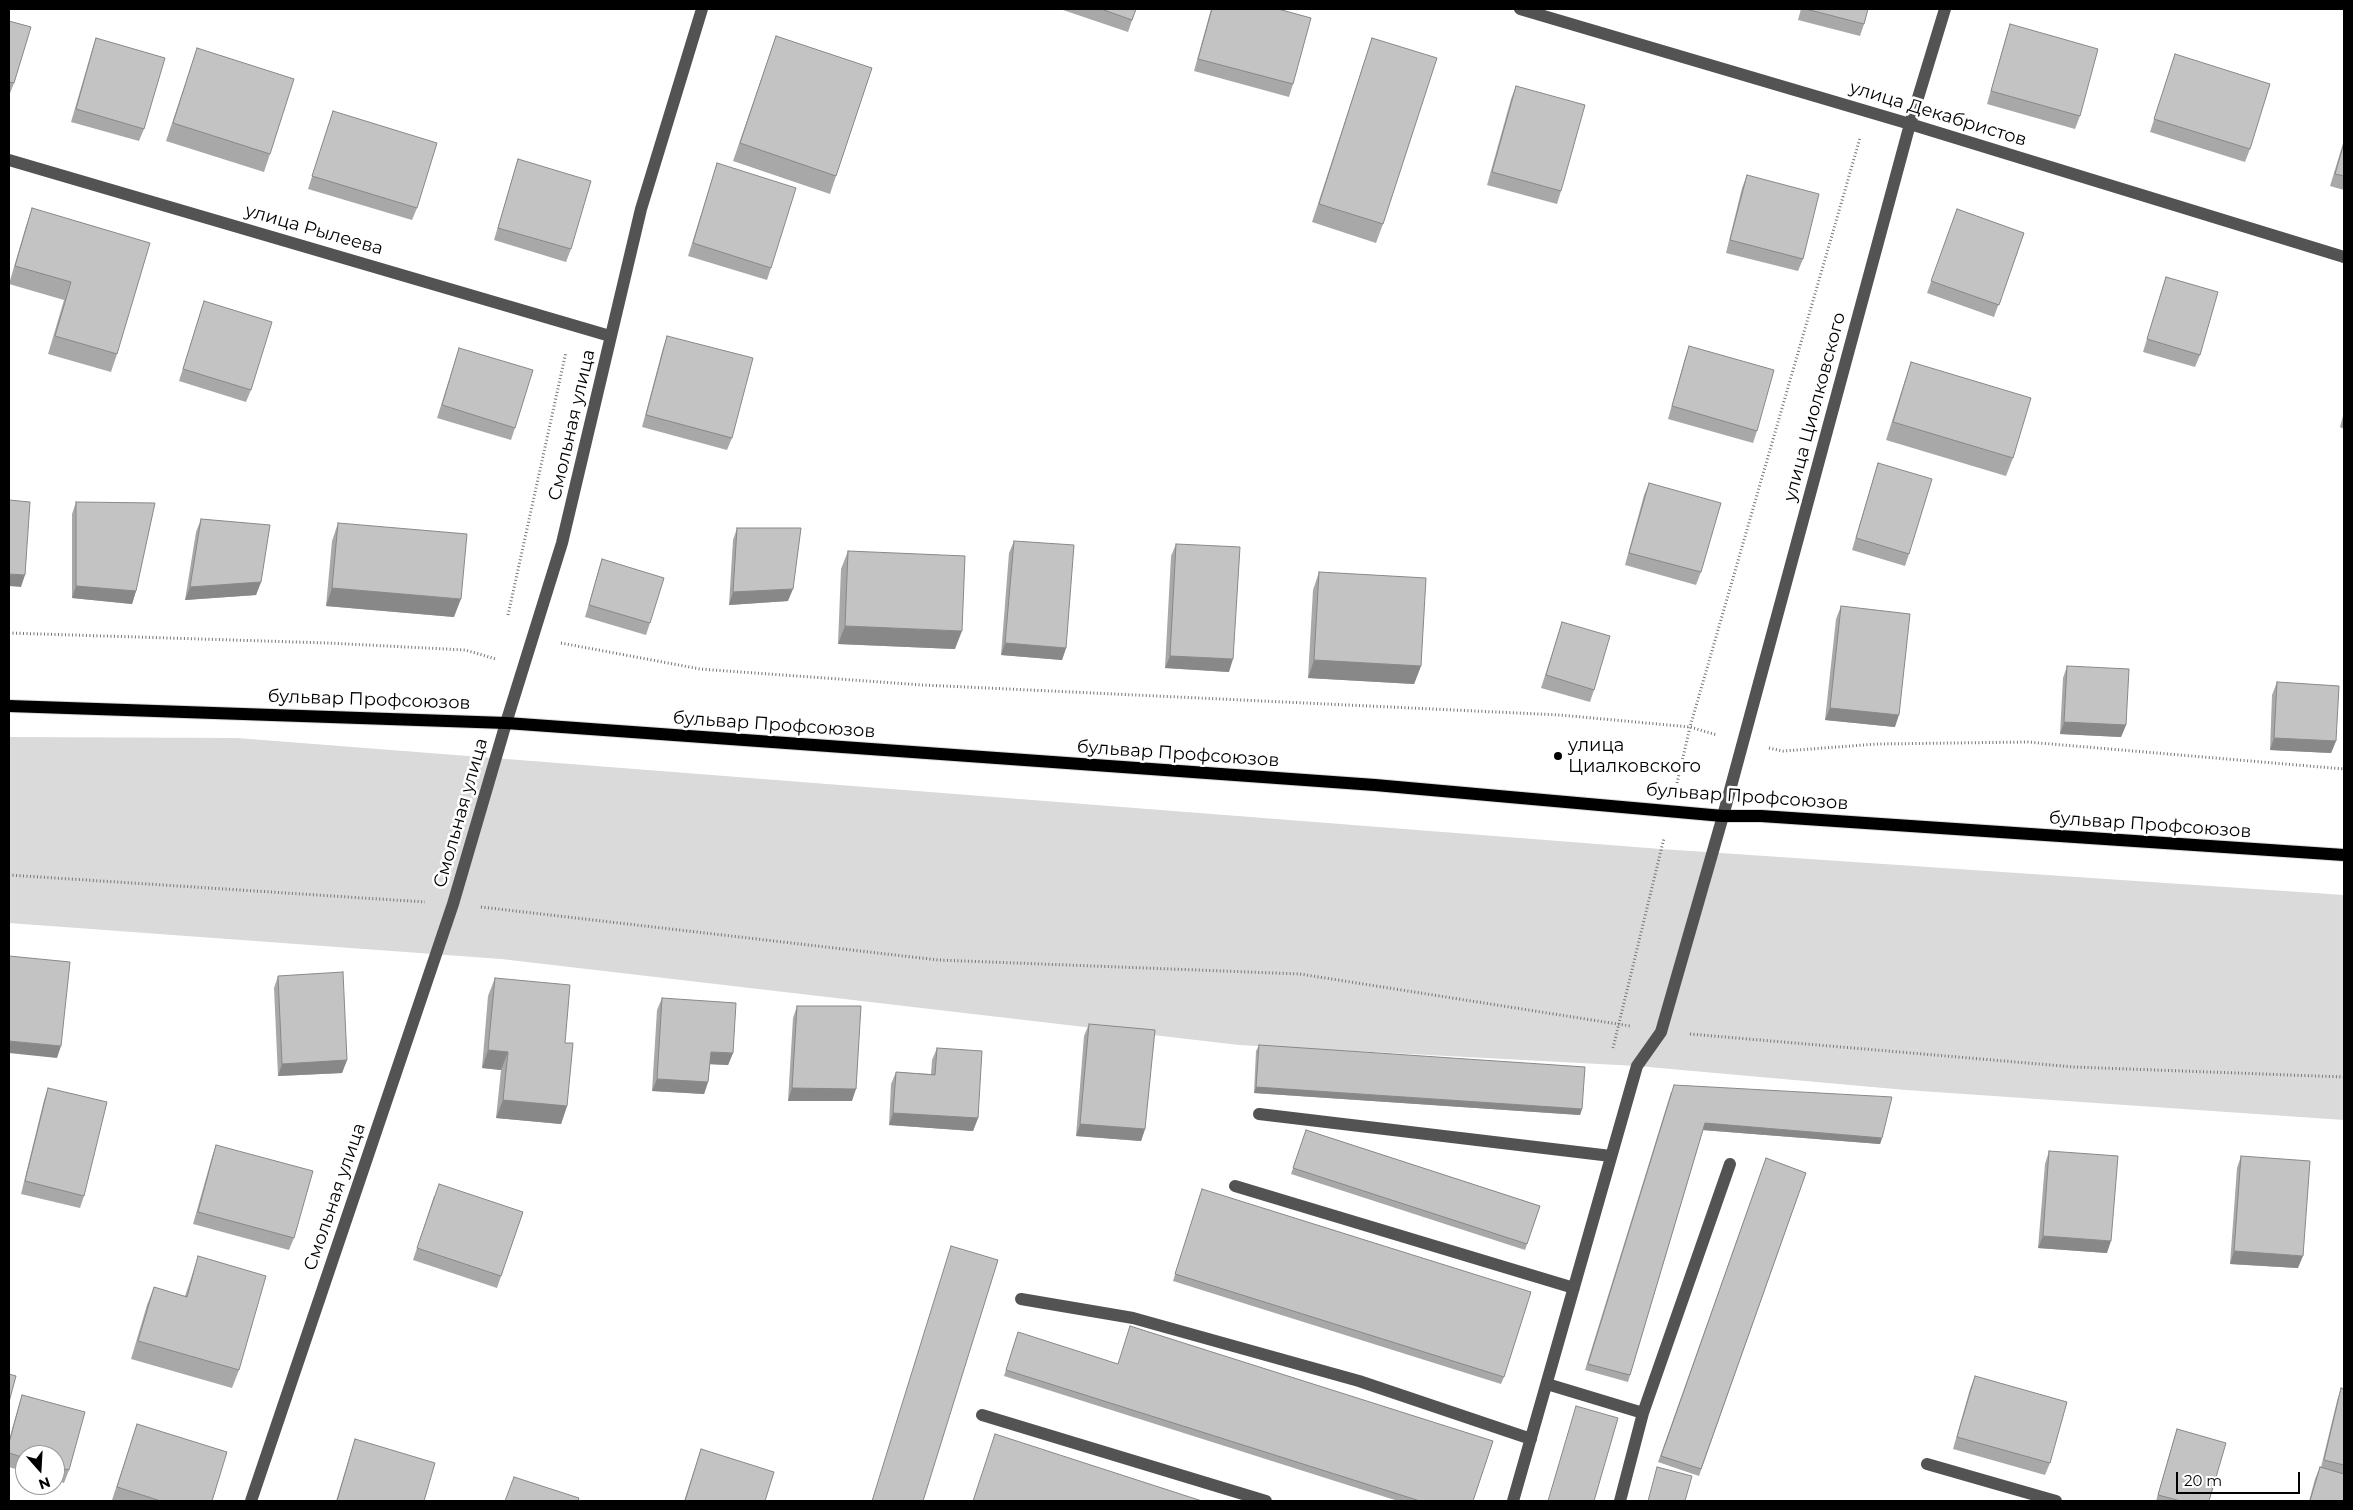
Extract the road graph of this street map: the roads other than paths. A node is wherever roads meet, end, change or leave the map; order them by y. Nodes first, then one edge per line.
1 (702, 9) edge
2 (1520, 9) edge
3 (1945, 9) edge
4 (1910, 124) junction
5 (9, 160) edge
6 (2344, 257) edge
7 (610, 336) junction
8 (9, 706) edge
9 (506, 723) junction
10 (1722, 816) junction
11 (2344, 855) edge
12 (1259, 1114) dead end
13 (1611, 1156) junction
14 (1730, 1164) dead end
15 (1235, 1186) dead end
16 (1574, 1288) junction
17 (1021, 1299) dead end
18 (1547, 1384) junction
19 (1642, 1414) junction
20 (982, 1415) dead end
21 (1531, 1439) junction
22 (1927, 1464) dead end
23 (251, 1501) edge
24 (1266, 1501) edge
25 (1513, 1501) edge
26 (1620, 1501) edge
27 (2056, 1501) edge

1 - 7 street, Смольная улица
2 - 4 street, улица Декабристов
3 - 4 street, улица Циолковского
4 - 6 street, улица Декабристов
4 - 10 street, улица Циолковского
5 - 7 street, улица Рылеева
7 - 9 street, Смольная улица
8 - 9 main road, бульвар Профсоюзов
9 - 10 main road, бульвар Профсоюзов
9 - 23 street, Смольная улица
10 - 11 main road, бульвар Профсоюзов
10 - 13 street, улица Циолковского
12 - 13 street
13 - 16 street, улица Циолковского
14 - 19 street
15 - 16 street
16 - 18 street, улица Циолковского
17 - 21 street
18 - 19 street
18 - 21 street, улица Циолковского
19 - 26 street
20 - 24 street
21 - 25 street, улица Циолковского
22 - 27 street

